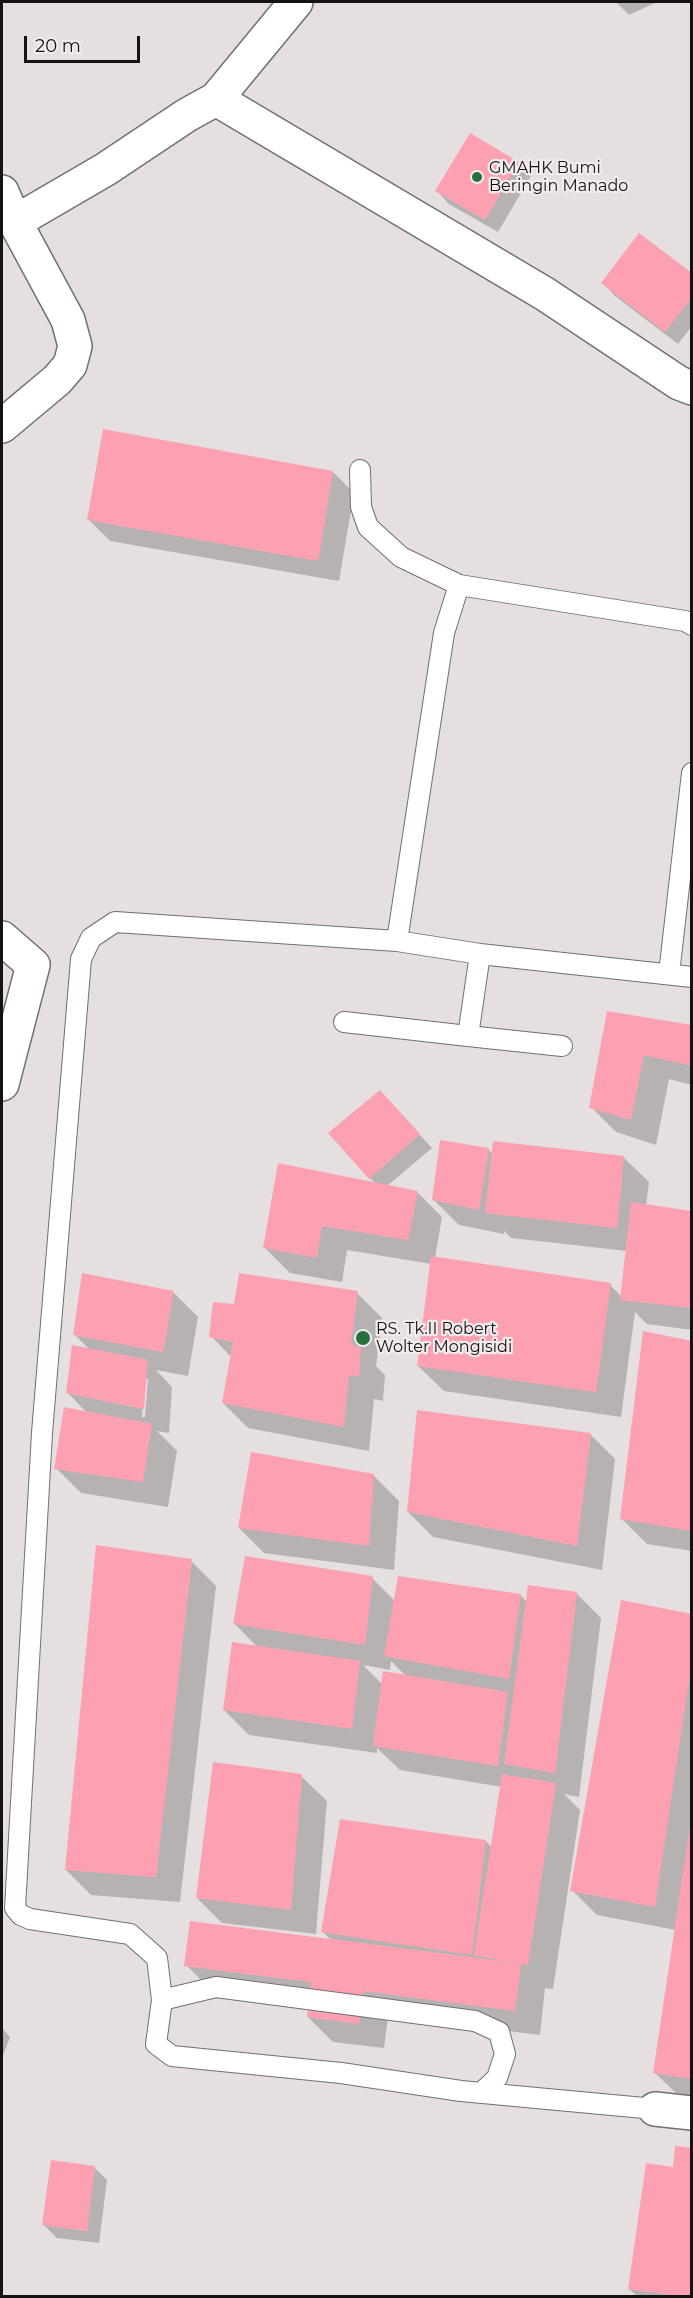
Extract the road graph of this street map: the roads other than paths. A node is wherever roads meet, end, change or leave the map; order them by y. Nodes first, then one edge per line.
1 (296, 2) edge
2 (216, 99) junction
3 (2, 192) edge
4 (15, 222) junction
5 (692, 388) edge
6 (2, 426) edge
7 (360, 470) dead end
8 (459, 585) junction
9 (692, 625) edge
10 (692, 773) edge
11 (2, 938) edge
12 (397, 941) junction
13 (480, 954) junction
14 (669, 974) junction
15 (692, 977) edge
16 (344, 1022) dead end
17 (468, 1036) junction
18 (562, 1046) dead end
19 (2, 1084) edge
20 (162, 2000) junction
21 (482, 2092) junction
22 (655, 2109) joint
23 (692, 2113) edge

1 - 2 street
2 - 4 street
2 - 5 street
3 - 4 street
4 - 6 street
7 - 8 lane
8 - 9 lane
8 - 12 lane
10 - 14 lane
11 - 19 street
12 - 13 lane
12 - 20 lane
13 - 14 lane
13 - 17 lane
14 - 15 lane
16 - 17 lane
17 - 18 lane
20 - 21 lane
20 - 21 lane
21 - 22 lane
22 - 23 street

